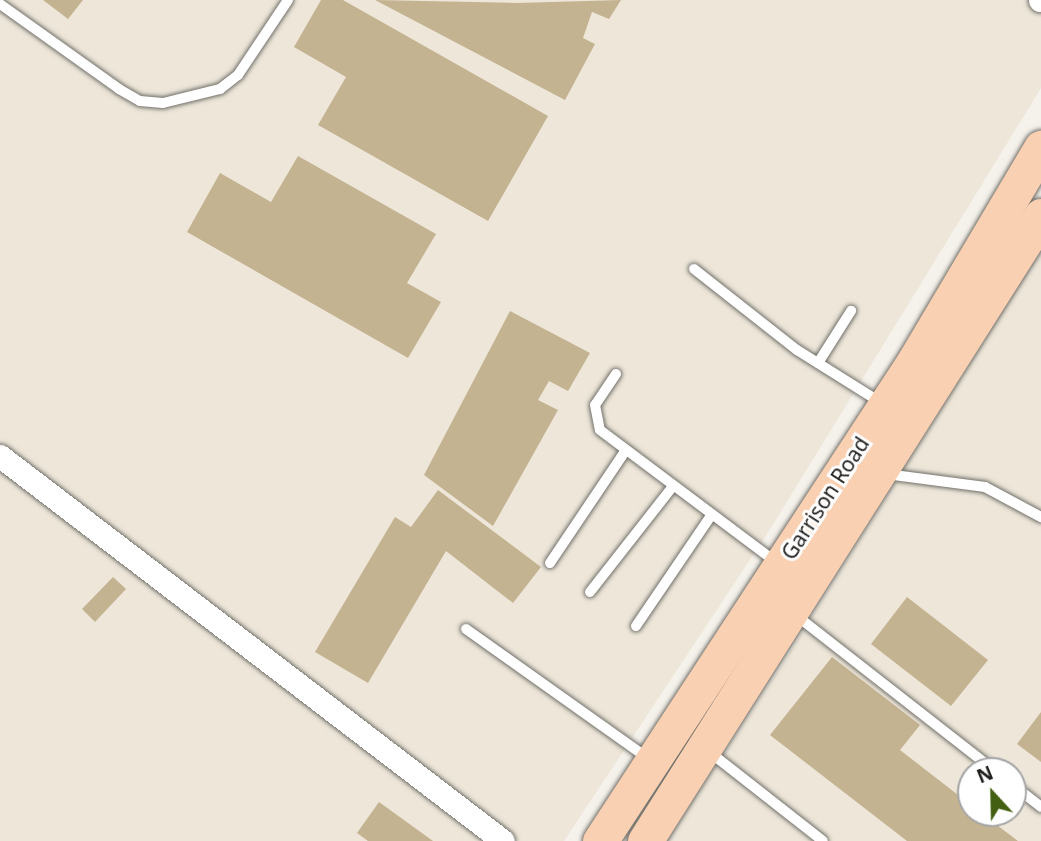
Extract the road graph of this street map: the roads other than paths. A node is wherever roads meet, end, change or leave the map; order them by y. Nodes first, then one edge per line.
1 (288, 0) edge
2 (0, 4) edge
3 (1041, 148) edge
4 (1041, 215) edge
5 (694, 269) dead end
6 (851, 311) dead end
7 (818, 363) junction
8 (616, 374) dead end
9 (886, 405) junction
10 (625, 450) junction
11 (0, 456) edge
12 (880, 474) junction
13 (673, 486) junction
14 (712, 514) junction
15 (1041, 517) edge
16 (550, 563) dead end
17 (781, 566) junction
18 (590, 592) dead end
19 (792, 612) junction
20 (636, 626) dead end
21 (466, 629) dead end
22 (704, 748) junction
23 (977, 757) edge
24 (653, 761) junction
25 (652, 838) edge
26 (503, 841) edge
27 (600, 841) edge
28 (823, 841) edge

1 - 2 lane
3 - 9 main road, Garrison Road
4 - 12 main road, Garrison Road
5 - 7 lane
6 - 7 lane
7 - 9 lane
8 - 10 lane
9 - 17 main road, Garrison Road
10 - 13 lane
10 - 16 lane
11 - 26 street
12 - 15 lane
12 - 19 main road, Garrison Road
13 - 14 lane
13 - 18 lane
14 - 17 lane
14 - 20 lane
17 - 24 main road, Garrison Road
19 - 22 main road, Garrison Road
19 - 23 lane
21 - 24 lane
22 - 25 main road, Garrison Road
22 - 28 lane
24 - 27 main road, Garrison Road

